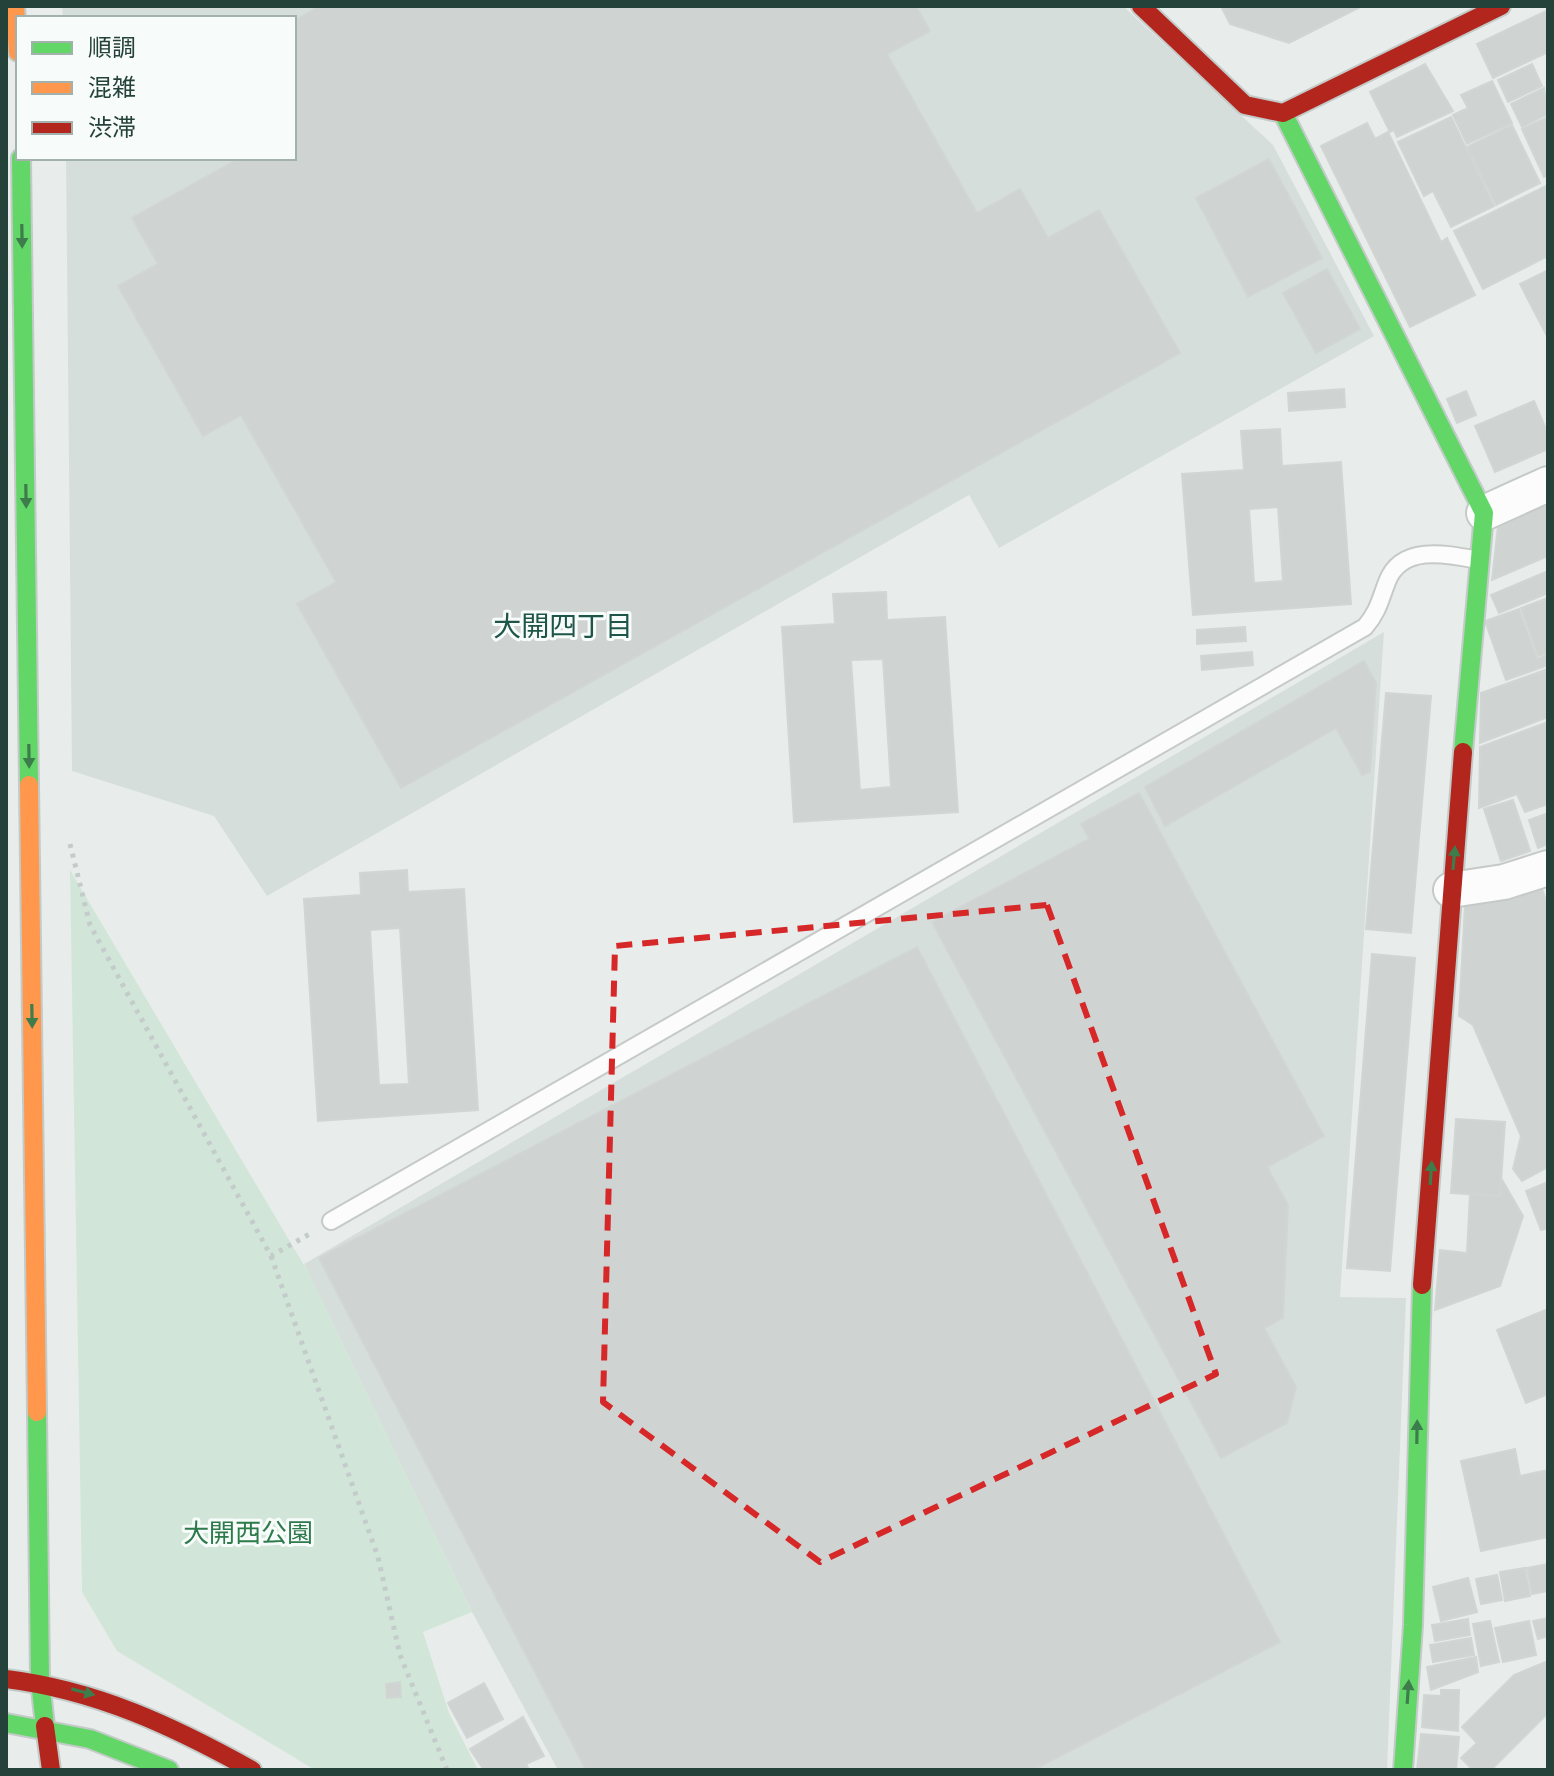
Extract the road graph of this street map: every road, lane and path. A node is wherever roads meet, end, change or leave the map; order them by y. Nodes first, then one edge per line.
1 (1141, 6) edge
2 (1501, 6) edge
3 (1283, 113) junction
4 (21, 160) edge
5 (1548, 484) edge
6 (1484, 513) junction
7 (1481, 560) junction
8 (69, 839) dead end
9 (1548, 868) edge
10 (1451, 890) junction
11 (331, 1221) joint
12 (271, 1256) junction
13 (6, 1679) edge
14 (40, 1681) junction
15 (6, 1723) edge
16 (45, 1726) junction
17 (51, 1770) edge
18 (169, 1770) edge
19 (252, 1770) edge
20 (447, 1770) edge
21 (1403, 1770) edge

1 - 3 main road
2 - 3 main road
3 - 6 main road
4 -> 14 main road
5 - 6 street
6 - 7 main road
10 -> 7 main road
7 - 11 lane
8 - 12 path
9 - 10 street
21 -> 10 main road
11 - 12 path
12 - 20 path
13 - 14 main road
14 - 16 main road
14 -> 19 main road
15 - 16 main road
16 - 17 main road
16 - 18 main road

